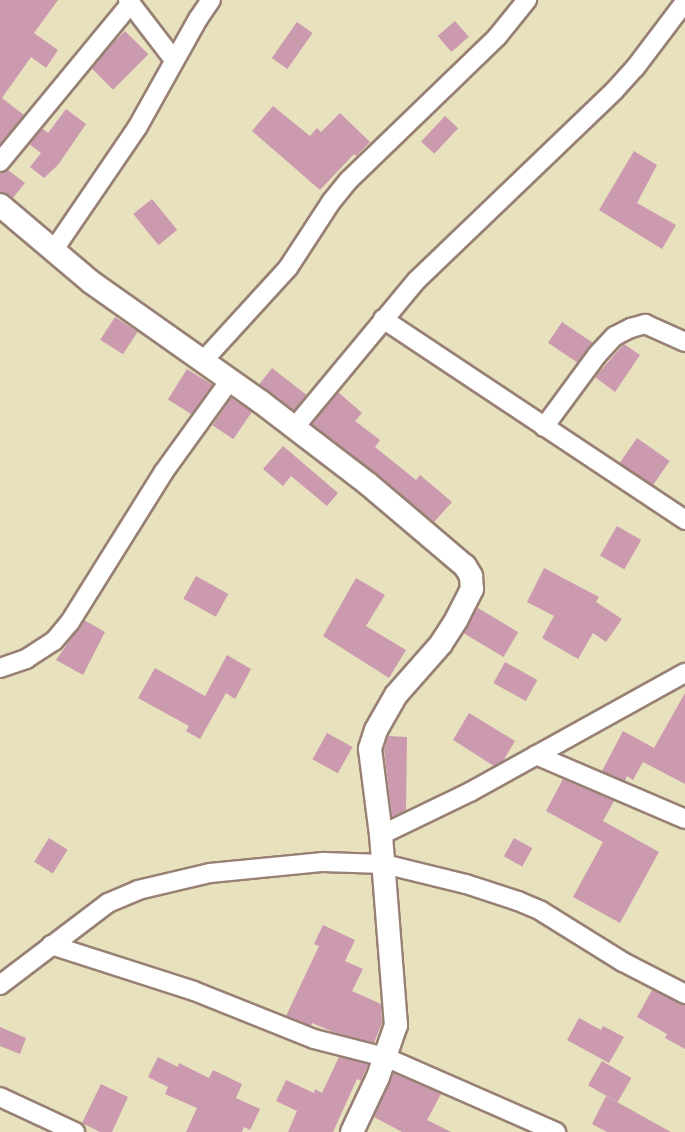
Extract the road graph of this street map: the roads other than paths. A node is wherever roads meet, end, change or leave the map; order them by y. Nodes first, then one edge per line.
1 (211, 0) edge
2 (527, 0) edge
3 (130, 2) edge
4 (685, 2) edge
5 (174, 60) junction
6 (0, 162) edge
7 (0, 206) edge
8 (52, 251) junction
9 (383, 319) junction
10 (685, 342) edge
11 (203, 361) junction
12 (230, 380) junction
13 (544, 427) junction
14 (294, 428) junction
15 (685, 520) edge
16 (0, 668) edge
17 (685, 673) edge
18 (536, 755) junction
19 (685, 819) edge
20 (381, 835) junction
21 (384, 864) junction
22 (51, 945) junction
23 (0, 985) edge
24 (685, 994) edge
25 (385, 1057) junction
26 (0, 1097) edge
27 (75, 1132) edge
28 (352, 1132) edge
29 (555, 1132) edge

1 - 5 street
2 - 11 street
3 - 5 street
3 - 6 street
4 - 9 street
5 - 8 street
7 - 8 street
8 - 11 street
9 - 13 street
9 - 14 street
10 - 13 street
11 - 12 street
12 - 14 street
12 - 16 street
13 - 15 street
14 - 20 street
17 - 18 street
18 - 19 street
18 - 20 street
20 - 21 street
21 - 22 street
21 - 24 street
21 - 25 street
22 - 23 street
22 - 25 street
25 - 28 street
25 - 29 street
26 - 27 street

